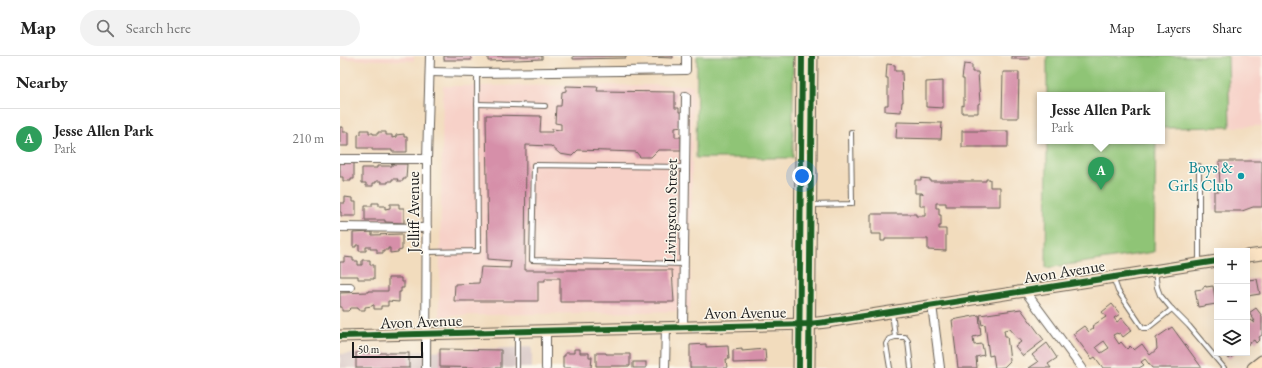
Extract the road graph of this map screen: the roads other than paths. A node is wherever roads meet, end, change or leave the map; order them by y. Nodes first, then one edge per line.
1 (430, 56) edge
2 (686, 56) edge
3 (802, 56) edge
4 (812, 56) edge
5 (430, 72) junction
6 (477, 73) junction
7 (686, 96) dead end
8 (477, 104) junction
9 (545, 106) dead end
10 (851, 132) dead end
11 (340, 159) edge
12 (427, 159) junction
13 (1199, 166) dead end
14 (685, 167) junction
15 (811, 205) junction
16 (340, 227) edge
17 (427, 228) junction
18 (427, 252) junction
19 (1262, 254) edge
20 (1250, 256) edge
21 (1214, 262) edge
22 (683, 264) junction
23 (1199, 264) junction
24 (1155, 270) junction
25 (1113, 277) junction
26 (340, 287) edge
27 (350, 287) dead end
28 (1025, 291) junction
29 (932, 305) junction
30 (1172, 309) junction
31 (891, 311) junction
32 (804, 324) junction
33 (666, 327) junction
34 (682, 327) junction
35 (546, 330) junction
36 (517, 331) junction
37 (426, 334) junction
38 (340, 336) edge
39 (895, 337) junction
40 (1262, 361) edge
41 (426, 368) edge
42 (517, 368) edge
43 (546, 368) edge
44 (665, 368) edge
45 (799, 368) edge
46 (809, 368) edge
47 (890, 368) edge
48 (912, 368) edge
49 (940, 368) edge
50 (1082, 368) edge
51 (1224, 368) edge
52 (1252, 368) edge

1 - 5 street, Jelliff Avenue
2 - 6 street
3 - 32 street
4 - 15 street
5 - 6 street
5 - 12 street, Jelliff Avenue
6 - 8 lane
7 - 14 street, Livingston Street
8 - 9 lane
8 - 18 lane
10 - 15 lane
11 - 12 street
12 - 17 street, Jelliff Avenue
13 - 23 lane
14 - 22 street, Livingston Street
14 - 22 lane
15 - 32 street
16 - 17 street
17 - 18 street, Jelliff Avenue
18 - 37 street, Jelliff Avenue
19 - 20 street
21 - 23 street, Avon Avenue
22 - 34 street, Livingston Street
23 - 24 street, Avon Avenue
24 - 25 street, Avon Avenue
24 - 30 lane
25 - 28 street, Avon Avenue
25 - 30 lane
26 - 27 street
28 - 29 street, Avon Avenue
28 - 50 street
29 - 31 street, Avon Avenue
29 - 49 street
30 - 51 lane
31 - 32 street, Avon Avenue
31 - 39 lane
32 - 34 street, Avon Avenue
32 - 45 street
32 - 46 street
33 - 34 street, Avon Avenue
33 - 35 street, Avon Avenue
33 - 44 street
35 - 36 street, Avon Avenue
35 - 43 street
36 - 37 street, Avon Avenue
36 - 42 lane
37 - 38 street, Avon Avenue
37 - 41 street, Jelliff Avenue
39 - 47 lane
39 - 48 lane
40 - 52 street

